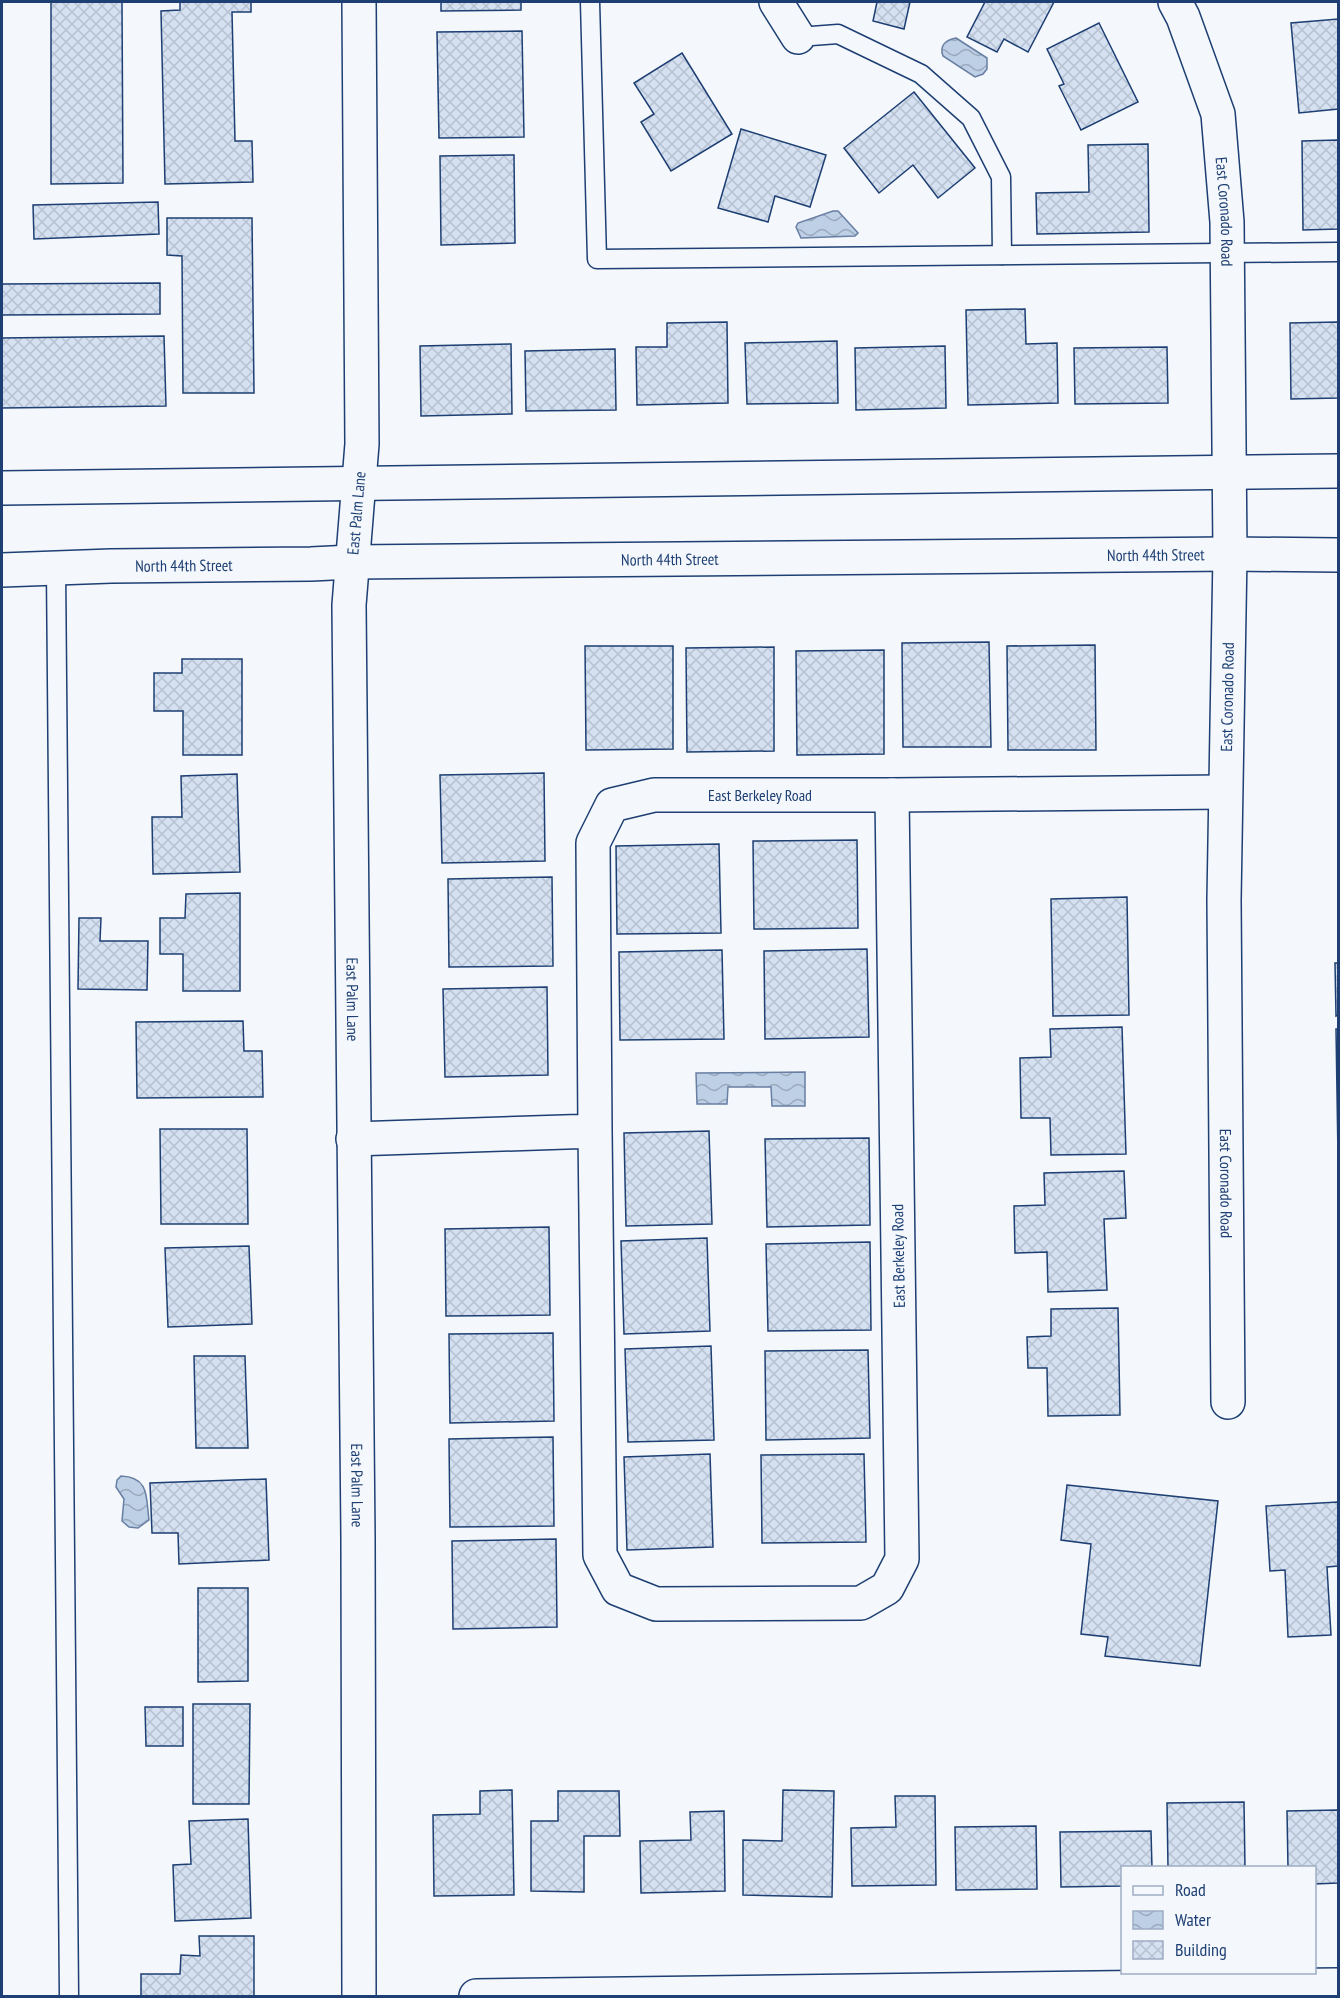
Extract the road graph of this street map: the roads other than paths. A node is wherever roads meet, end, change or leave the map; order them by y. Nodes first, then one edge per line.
1 (359, 2) edge
2 (590, 2) edge
3 (776, 2) edge
4 (1175, 2) edge
5 (798, 37) joint
6 (1338, 252) edge
7 (1226, 253) junction
8 (1002, 255) junction
9 (1338, 471) edge
10 (1230, 473) junction
11 (358, 483) junction
12 (2, 488) edge
13 (1230, 554) junction
14 (1338, 555) edge
15 (352, 562) junction
16 (56, 569) junction
17 (2, 570) edge
18 (1225, 792) junction
19 (892, 795) junction
20 (595, 1131) junction
21 (353, 1139) junction
22 (1228, 1402) dead end
23 (1338, 1985) edge
24 (69, 1996) edge
25 (359, 1996) edge
26 (476, 1996) edge

1 - 11 street, East Palm Lane
2 - 8 lane
3 - 5 street
4 - 7 street, East Coronado Road
5 - 8 lane
6 - 7 lane
7 - 8 lane
7 - 10 street, East Coronado Road
9 - 10 street
10 - 11 street
10 - 13 street, East Coronado Road
11 - 12 street
11 - 15 street, East Palm Lane
13 - 14 street, North 44th Street
13 - 15 street, North 44th Street
13 - 18 street, East Coronado Road
15 - 16 street, North 44th Street
15 - 21 street, East Palm Lane
16 - 17 street, North 44th Street
16 - 24 lane
18 - 19 street
18 - 22 street, East Coronado Road
19 - 20 street, East Berkeley Road
19 - 20 street, East Berkeley Road
20 - 21 street
21 - 25 street, East Palm Lane
23 - 26 street

